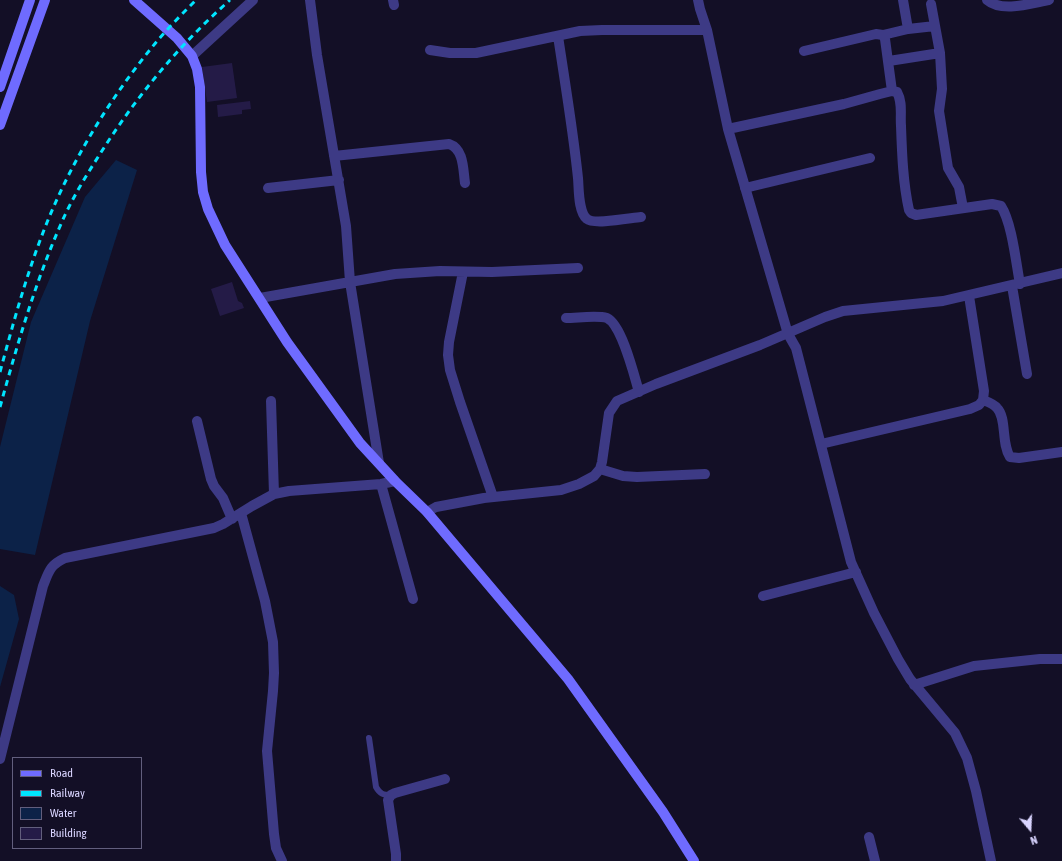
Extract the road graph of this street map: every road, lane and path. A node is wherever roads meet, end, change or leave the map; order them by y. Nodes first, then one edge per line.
1 (30, 0) edge
2 (45, 0) edge
3 (136, 0) edge
4 (253, 0) edge
5 (310, 0) edge
6 (698, 0) edge
7 (903, 0) edge
8 (987, 0) edge
9 (1049, 0) edge
10 (932, 4) dead end
11 (935, 26) junction
12 (908, 29) junction
13 (707, 30) junction
14 (882, 35) junction
15 (558, 36) junction
16 (430, 50) dead end
17 (804, 51) dead end
18 (940, 53) junction
19 (192, 56) junction
20 (889, 61) junction
21 (0, 87) edge
22 (892, 91) junction
23 (0, 125) edge
24 (728, 129) junction
25 (334, 156) junction
26 (870, 158) dead end
27 (338, 180) junction
28 (465, 183) dead end
29 (268, 188) dead end
30 (745, 188) junction
31 (963, 208) junction
32 (641, 217) dead end
33 (578, 268) dead end
34 (463, 272) junction
35 (1062, 273) edge
36 (350, 282) junction
37 (1016, 285) junction
38 (969, 296) junction
39 (260, 298) junction
40 (566, 318) dead end
41 (788, 334) junction
42 (1027, 374) dead end
43 (639, 392) junction
44 (983, 400) junction
45 (271, 401) dead end
46 (197, 421) dead end
47 (821, 444) junction
48 (1062, 452) edge
49 (379, 463) junction
50 (600, 469) junction
51 (705, 474) dead end
52 (395, 481) junction
53 (381, 484) junction
54 (274, 494) junction
55 (493, 497) junction
56 (427, 512) junction
57 (241, 513) junction
58 (232, 519) junction
59 (856, 572) junction
60 (763, 596) dead end
61 (413, 599) dead end
62 (1062, 659) edge
63 (914, 685) junction
64 (369, 738) dead end
65 (0, 759) edge
66 (445, 779) dead end
67 (391, 795) junction
68 (869, 836) dead end
69 (282, 861) edge
70 (396, 861) edge
71 (694, 861) edge
72 (875, 861) edge
73 (991, 861) edge

1 - 21 street
2 - 23 street
3 - 19 street
4 - 19 street
5 - 25 street
6 - 13 street
7 - 12 street
8 - 9 street
10 - 11 street
11 - 12 street
11 - 18 street
12 - 14 street
13 - 15 street
13 - 24 street
14 - 17 street
14 - 20 street
15 - 16 street
15 - 32 street
18 - 20 street
18 - 31 street
19 - 39 street
20 - 22 street
22 - 24 street
22 - 31 street
24 - 30 street
25 - 27 street
25 - 28 street
26 - 30 street
27 - 29 street
27 - 36 street
30 - 41 street
31 - 37 street
33 - 34 street
34 - 36 street
34 - 55 street
35 - 37 street
36 - 39 street
36 - 49 street
37 - 38 street
37 - 42 street
38 - 41 street
38 - 44 street
39 - 49 street
40 - 43 street
41 - 43 street
41 - 47 street
43 - 50 street
44 - 47 street
44 - 48 street
45 - 54 street
46 - 58 street
47 - 59 street
49 - 52 street
50 - 51 street
50 - 55 street
52 - 53 street
52 - 56 street
53 - 54 street
53 - 61 street
54 - 57 street
55 - 56 street
56 - 71 street
57 - 58 street
57 - 69 street
58 - 65 street
59 - 60 street
59 - 63 street
62 - 63 street
63 - 73 street
64 - 67 lane
66 - 67 street
67 - 70 street
68 - 72 street

